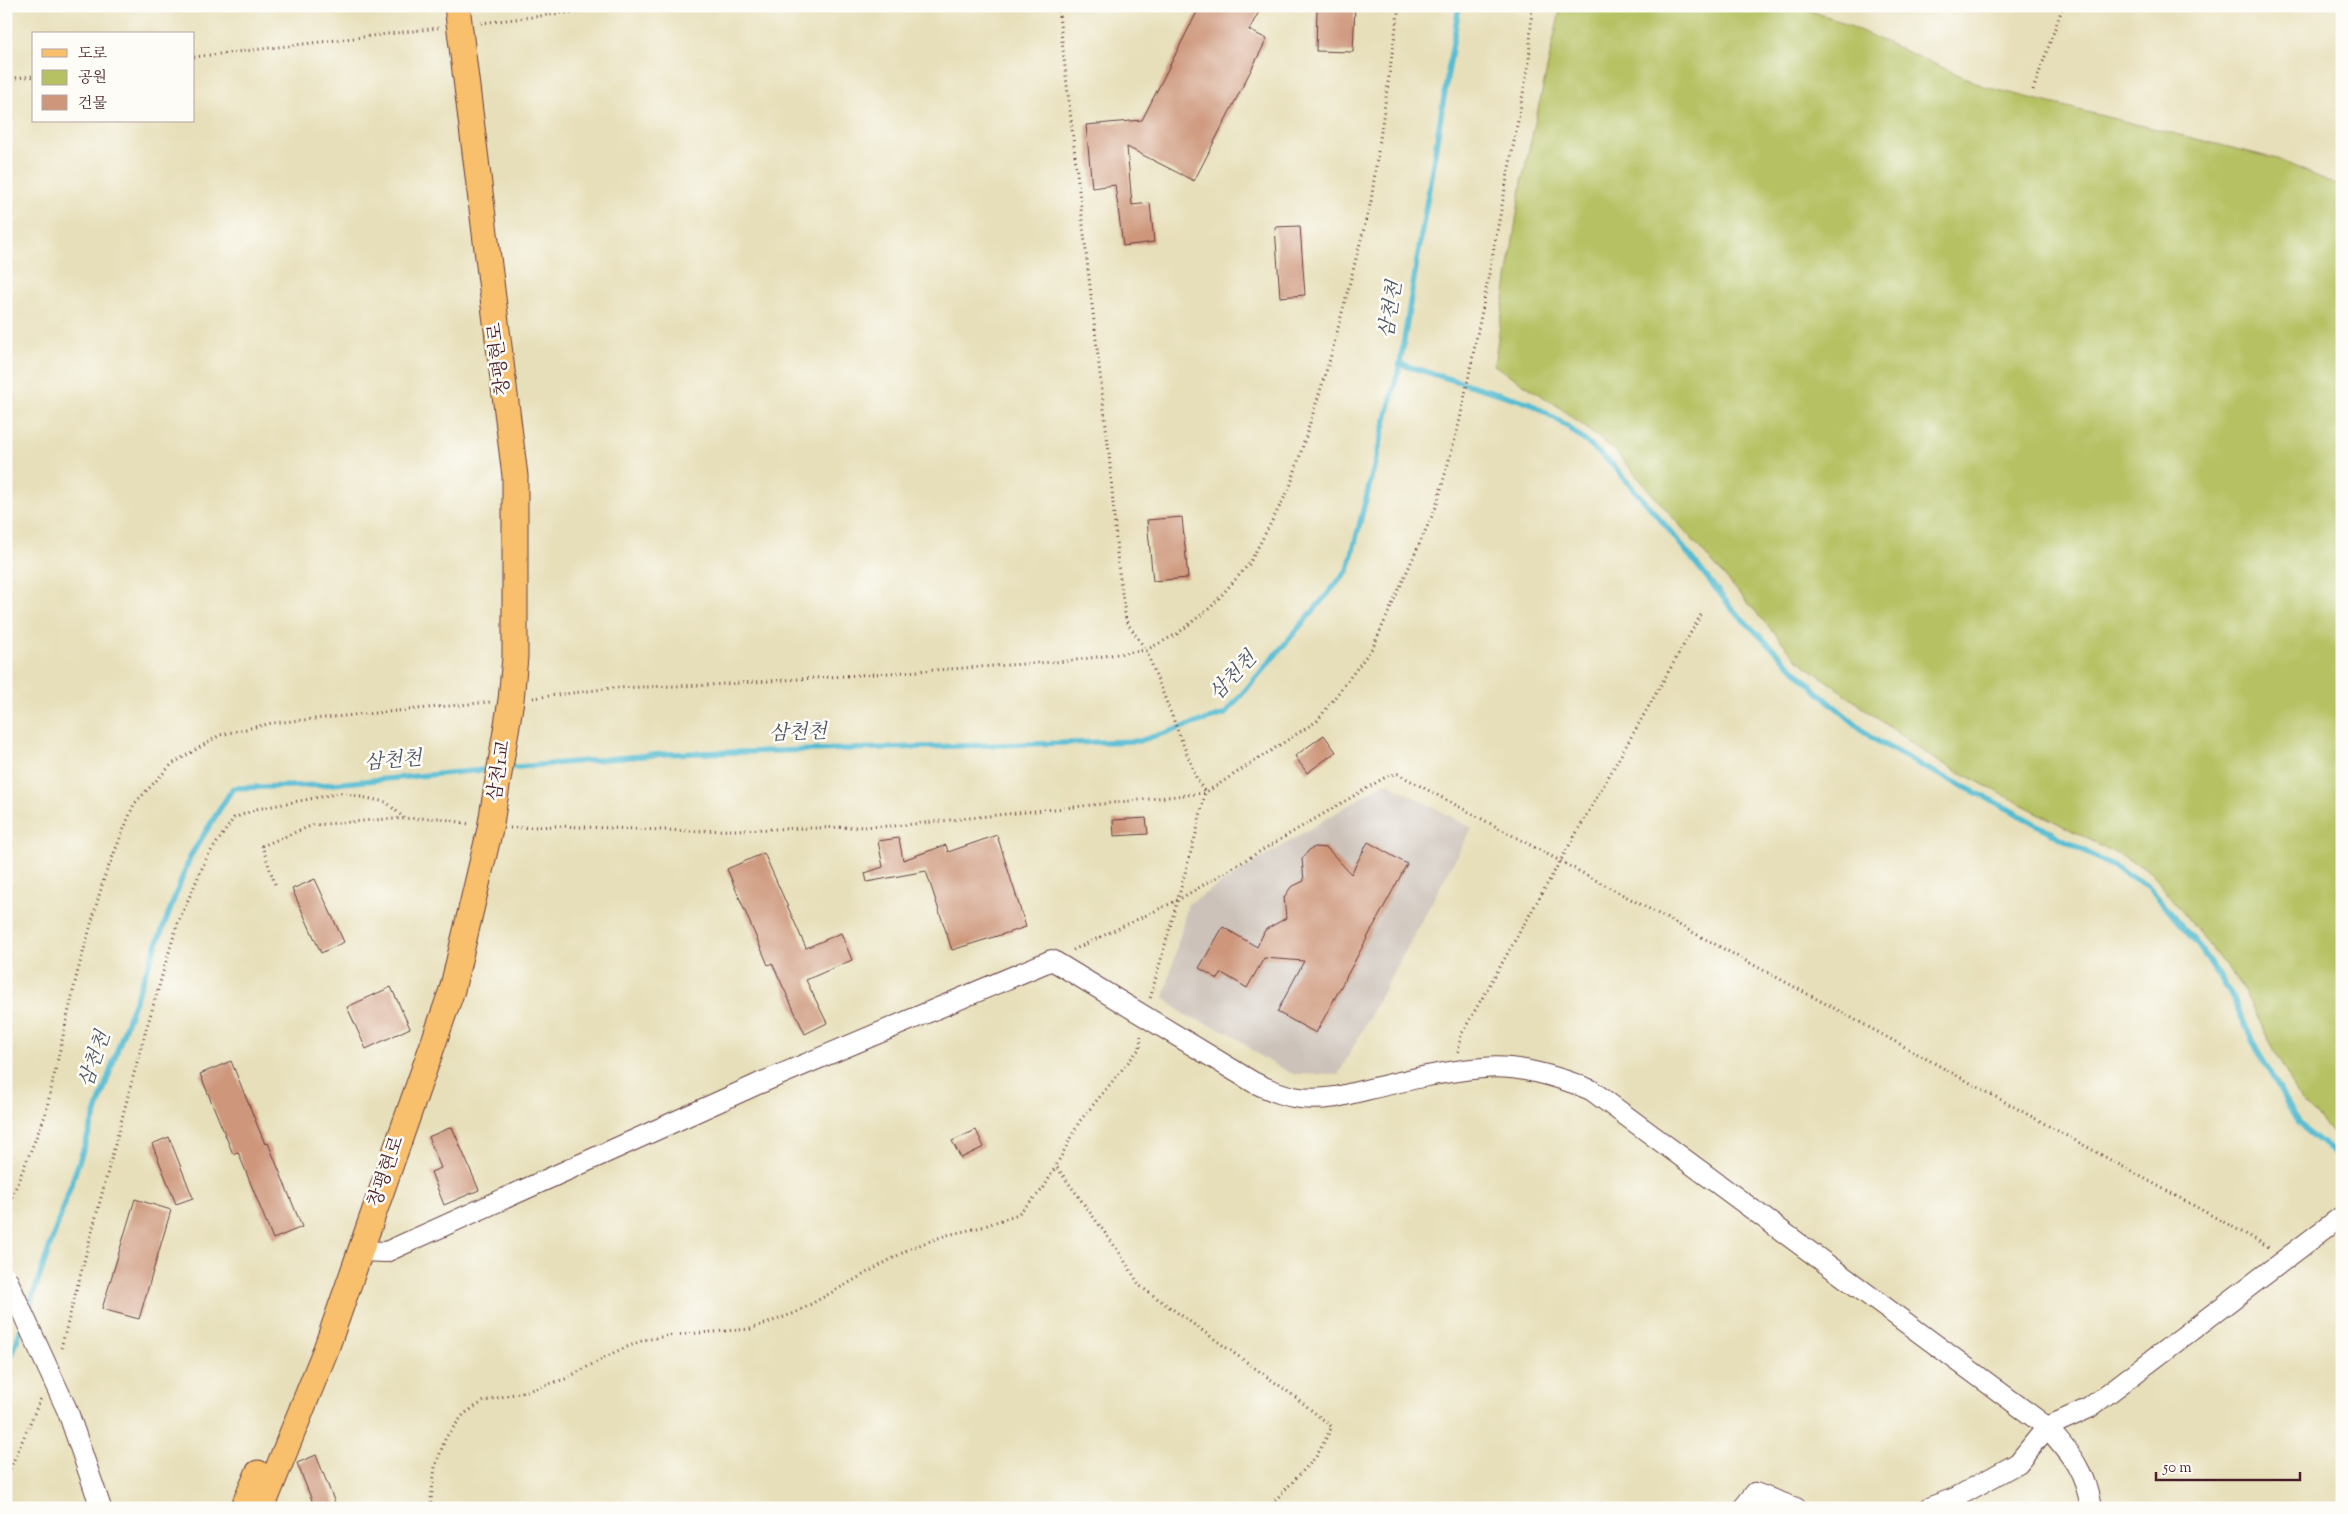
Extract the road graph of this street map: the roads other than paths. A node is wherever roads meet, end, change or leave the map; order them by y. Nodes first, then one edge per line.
1 (458, 16) edge
2 (510, 706) joint
3 (490, 829) joint
4 (2342, 1216) edge
5 (360, 1251) junction
6 (6, 1277) edge
7 (303, 1407) junction
8 (2047, 1427) junction
9 (101, 1508) edge
10 (243, 1508) edge
11 (262, 1508) edge
12 (1743, 1508) edge
13 (1796, 1508) edge
14 (1928, 1508) edge
15 (2091, 1508) edge

1 - 2 main road, 창평현로
2 - 3 main road, 삼천1교
3 - 5 main road, 창평현로
4 - 8 street
5 - 7 main road, 창평현로
5 - 8 street
6 - 9 street, bridge
7 - 10 main road
7 - 11 main road, 창평현로
8 - 14 street
8 - 15 street
12 - 13 street

